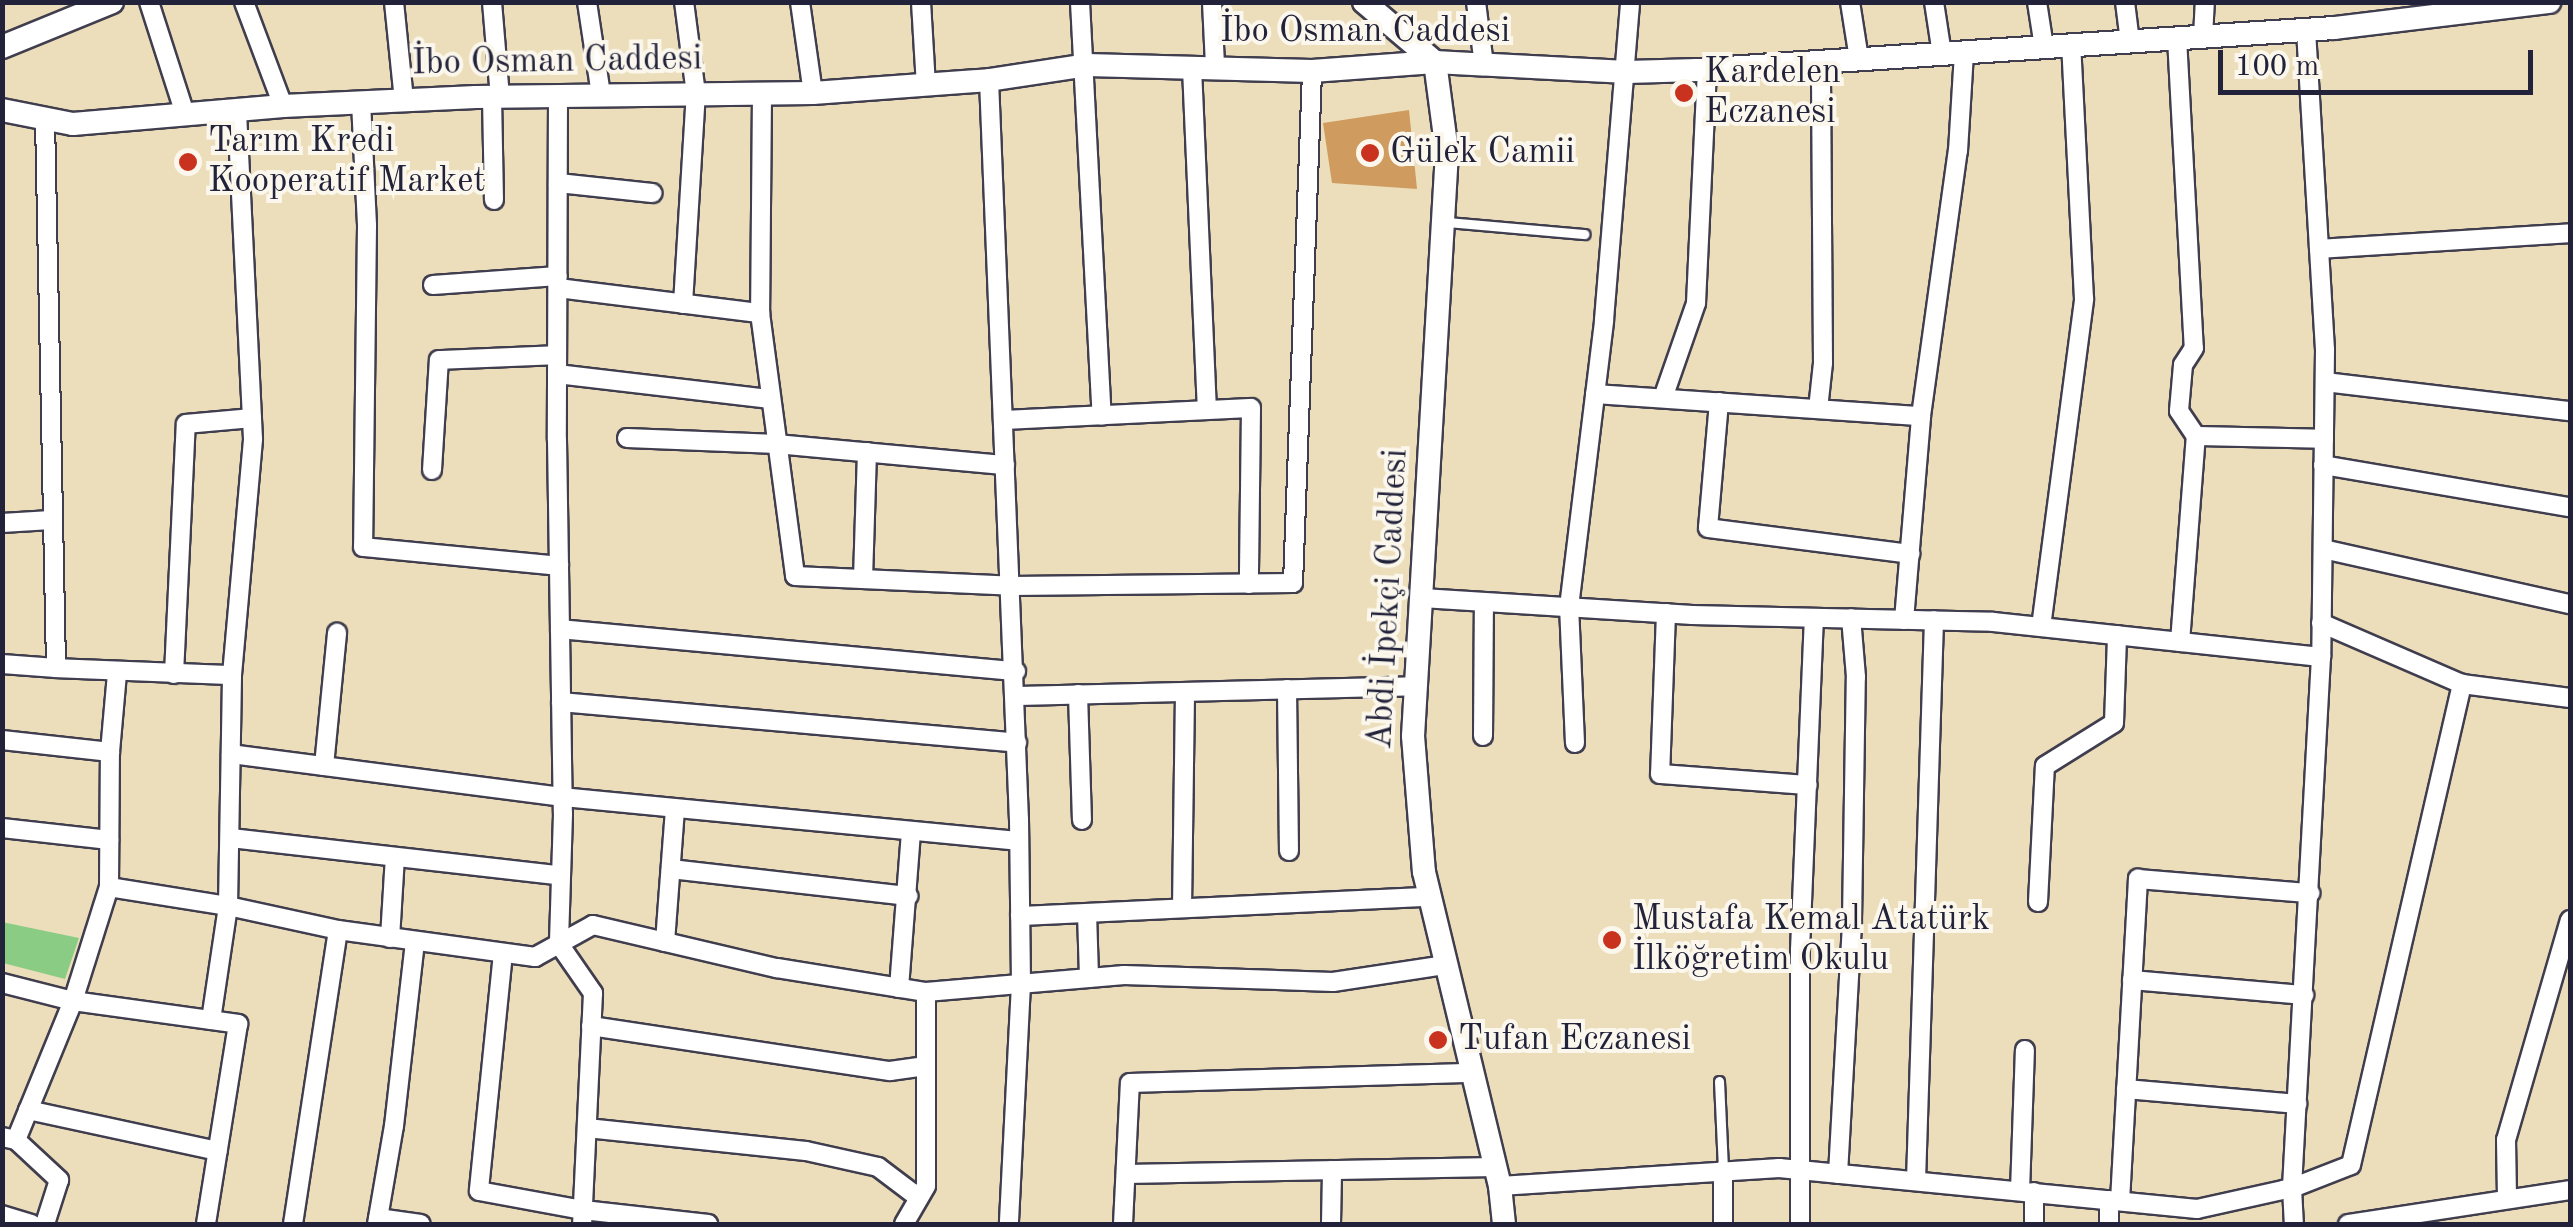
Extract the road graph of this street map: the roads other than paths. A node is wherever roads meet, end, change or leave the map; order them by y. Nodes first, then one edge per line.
1 (112, 2) edge
2 (149, 2) edge
3 (244, 2) edge
4 (394, 2) edge
5 (492, 2) edge
6 (587, 2) edge
7 (684, 2) edge
8 (800, 2) edge
9 (921, 2) edge
10 (1080, 2) edge
11 (1212, 2) edge
12 (1364, 2) edge
13 (1476, 2) edge
14 (1630, 2) edge
15 (1850, 2) edge
16 (1934, 2) edge
17 (2037, 2) edge
18 (2126, 2) edge
19 (2205, 2) edge
20 (2549, 2) edge
21 (2378, 13) edge
22 (2306, 30) junction
23 (2203, 37) junction
24 (2176, 38) junction
25 (2130, 42) junction
26 (2071, 46) junction
27 (2, 47) edge
28 (2044, 47) junction
29 (1953, 53) junction
30 (1859, 59) junction
31 (1434, 62) junction
32 (1822, 62) junction
33 (1484, 65) junction
34 (1087, 66) junction
35 (1203, 67) junction
36 (1707, 69) junction
37 (1312, 71) junction
38 (1628, 72) junction
39 (989, 80) junction
40 (926, 86) junction
41 (812, 93) junction
42 (696, 94) junction
43 (762, 94) junction
44 (558, 96) junction
45 (600, 96) junction
46 (496, 97) junction
47 (404, 100) junction
48 (360, 102) junction
49 (283, 106) junction
50 (2, 110) edge
51 (237, 110) junction
52 (185, 114) junction
53 (45, 118) junction
54 (558, 183) junction
55 (652, 193) dead end
56 (494, 200) dead end
57 (1444, 222) junction
58 (2570, 233) edge
59 (1584, 234) dead end
60 (2319, 249) junction
61 (558, 282) junction
62 (433, 285) dead end
63 (683, 304) junction
64 (760, 313) junction
65 (557, 365) junction
66 (2325, 382) junction
67 (1595, 394) junction
68 (1663, 398) junction
69 (771, 399) junction
70 (1718, 402) junction
71 (1818, 409) junction
72 (1206, 410) junction
73 (2570, 411) edge
74 (1102, 416) junction
75 (1921, 416) junction
76 (252, 418) junction
77 (1003, 420) junction
78 (2196, 436) junction
79 (627, 438) dead end
80 (2324, 439) junction
81 (777, 444) junction
82 (866, 452) junction
83 (1006, 465) junction
84 (2324, 465) junction
85 (432, 470) dead end
86 (2570, 507) edge
87 (51, 520) junction
88 (2, 523) edge
89 (2322, 548) junction
90 (1910, 554) junction
91 (559, 566) junction
92 (863, 579) junction
93 (1248, 584) junction
94 (1012, 586) junction
95 (1422, 598) junction
96 (1484, 602) junction
97 (2570, 604) edge
98 (1569, 607) junction
99 (1666, 613) junction
100 (1814, 618) junction
101 (1851, 618) junction
102 (1904, 620) junction
103 (1934, 620) junction
104 (2322, 624) junction
105 (2041, 627) junction
106 (560, 629) junction
107 (337, 633) dead end
108 (2116, 635) junction
109 (2180, 642) junction
110 (2321, 657) junction
111 (2, 664) edge
112 (56, 668) junction
113 (1016, 672) junction
114 (117, 673) junction
115 (174, 674) junction
116 (232, 675) junction
117 (2462, 684) junction
118 (1416, 686) junction
119 (1288, 689) junction
120 (1185, 692) junction
121 (1078, 694) junction
122 (1017, 696) junction
123 (2570, 698) edge
124 (561, 702) junction
125 (1482, 736) dead end
126 (2, 740) edge
127 (1018, 743) junction
128 (1575, 743) dead end
129 (110, 752) junction
130 (231, 754) junction
131 (324, 766) junction
132 (1808, 785) junction
133 (562, 797) junction
134 (675, 809) junction
135 (1082, 820) dead end
136 (2, 828) edge
137 (911, 831) junction
138 (231, 838) junction
139 (108, 840) junction
140 (1019, 842) junction
141 (1289, 850) dead end
142 (395, 857) junction
143 (670, 869) junction
144 (558, 875) junction
145 (109, 887) junction
146 (2310, 893) junction
147 (908, 896) junction
148 (1430, 897) junction
149 (2038, 902) dead end
150 (228, 906) junction
151 (1182, 908) junction
152 (1087, 913) junction
153 (1020, 916) junction
154 (2570, 920) edge
155 (338, 930) junction
156 (390, 938) junction
157 (414, 941) junction
158 (665, 942) junction
159 (558, 944) junction
160 (503, 953) junction
161 (1446, 965) junction
162 (1089, 978) junction
163 (2132, 980) junction
164 (2, 983) edge
165 (1021, 984) junction
166 (899, 988) junction
167 (926, 992) junction
168 (2304, 995) junction
169 (73, 1001) junction
170 (212, 1020) junction
171 (591, 1026) junction
172 (2025, 1050) dead end
173 (926, 1066) junction
174 (1472, 1073) junction
175 (1720, 1081) dead end
176 (2126, 1090) junction
177 (2296, 1104) junction
178 (28, 1110) junction
179 (586, 1128) junction
180 (9, 1138) edge
181 (218, 1152) junction
182 (1332, 1170) junction
183 (1723, 1170) junction
184 (1798, 1170) junction
185 (1126, 1174) junction
186 (1838, 1174) junction
187 (1497, 1176) junction
188 (1916, 1181) junction
189 (2292, 1188) junction
190 (2570, 1190) edge
191 (2026, 1192) junction
192 (920, 1198) junction
193 (2507, 1198) junction
194 (2115, 1200) junction
195 (2, 1215) edge
196 (583, 1217) edge
197 (377, 1221) edge
198 (32, 1224) edge
199 (45, 1224) edge
200 (206, 1224) edge
201 (293, 1224) edge
202 (421, 1224) edge
203 (708, 1224) edge
204 (904, 1224) edge
205 (1009, 1224) edge
206 (1123, 1224) edge
207 (1331, 1224) edge
208 (1504, 1224) edge
209 (1723, 1224) edge
210 (1800, 1224) edge
211 (2034, 1224) edge
212 (2110, 1224) edge
213 (2294, 1224) edge
214 (2348, 1224) edge

1 - 27 street
2 - 52 street
3 - 49 street
4 - 47 street
5 - 46 street
6 - 45 street
7 - 42 street
8 - 41 street
9 - 40 street
10 - 34 street
11 - 35 street
12 - 31 street
13 - 33 street
14 - 38 street
15 - 30 street
16 - 29 street
17 - 28 street
18 - 25 street
19 - 23 street
20 - 21 street, İbo Osman Caddesi
21 - 22 street, İbo Osman Caddesi
22 - 23 street, İbo Osman Caddesi
22 - 60 street
23 - 24 street, İbo Osman Caddesi
24 - 25 street, İbo Osman Caddesi
24 - 78 street
25 - 26 street, İbo Osman Caddesi
26 - 28 street, İbo Osman Caddesi
26 - 105 street
28 - 29 street, İbo Osman Caddesi
29 - 30 street, İbo Osman Caddesi
29 - 75 street
30 - 32 street, İbo Osman Caddesi
31 - 33 street, İbo Osman Caddesi
31 - 37 street, İbo Osman Caddesi
31 - 57 street, Abdi İpekçi Caddesi
32 - 36 street, İbo Osman Caddesi
32 - 71 street
33 - 38 street, İbo Osman Caddesi
34 - 35 street, İbo Osman Caddesi
34 - 39 street, İbo Osman Caddesi
34 - 74 street
35 - 37 street, İbo Osman Caddesi
35 - 72 street
36 - 38 street, İbo Osman Caddesi
36 - 68 street
37 - 93 street
38 - 67 street
39 - 40 street, İbo Osman Caddesi
39 - 77 street
40 - 41 street, İbo Osman Caddesi
41 - 43 street, İbo Osman Caddesi
42 - 43 street, İbo Osman Caddesi
42 - 45 street, İbo Osman Caddesi
42 - 63 street
43 - 64 street
44 - 45 street, İbo Osman Caddesi
44 - 46 street, İbo Osman Caddesi
44 - 54 street
46 - 47 street, İbo Osman Caddesi
46 - 56 street
47 - 48 street, İbo Osman Caddesi
48 - 49 street, İbo Osman Caddesi
48 - 91 street
49 - 51 street, İbo Osman Caddesi
50 - 53 street, İbo Osman Caddesi
51 - 52 street, İbo Osman Caddesi
51 - 76 street
52 - 53 street, İbo Osman Caddesi
53 - 87 street
54 - 55 street
54 - 61 street
57 - 59 lane
57 - 95 street, Abdi İpekçi Caddesi
58 - 60 street
60 - 66 street
61 - 62 street
61 - 63 street
61 - 65 street
63 - 64 street
64 - 69 street
65 - 69 street
65 - 85 street
65 - 91 street
66 - 73 street
66 - 80 street
67 - 68 street
67 - 98 street
68 - 70 street
69 - 81 street
70 - 71 street
70 - 90 street
71 - 75 street
72 - 74 street
72 - 93 street
74 - 77 street
75 - 90 street
76 - 115 street
76 - 116 street
77 - 83 street
78 - 80 street
78 - 109 street
79 - 81 street
80 - 84 street
81 - 82 street
81 - 92 street
82 - 83 street
82 - 92 street
83 - 94 street
84 - 86 street
84 - 89 street
87 - 88 street
87 - 112 street
89 - 97 street
89 - 104 street
90 - 102 street
91 - 106 street
92 - 94 street
93 - 94 street
94 - 113 street
95 - 96 street
95 - 118 street, Abdi İpekçi Caddesi
96 - 98 street
96 - 125 street
98 - 99 street
98 - 128 street
99 - 100 street
99 - 132 street
100 - 101 street
100 - 132 street
101 - 102 street
101 - 186 street
102 - 103 street
103 - 105 street
103 - 188 street
104 - 110 street
104 - 117 street
105 - 108 street
106 - 113 street
106 - 124 street
107 - 131 street
108 - 109 street
108 - 149 street
109 - 110 street
110 - 146 street
111 - 112 street
112 - 114 street
113 - 122 street
114 - 115 street
114 - 129 street
115 - 116 street
116 - 130 street
117 - 123 street
117 - 189 street
118 - 119 street
118 - 148 street, Abdi İpekçi Caddesi
119 - 120 street
119 - 141 street
120 - 121 street
120 - 151 street
121 - 122 street
121 - 135 street
122 - 127 street
124 - 127 street
124 - 133 street
126 - 129 street
127 - 140 street
129 - 139 street
130 - 131 street
130 - 138 street
131 - 133 street
132 - 184 street
133 - 134 street
133 - 144 street
134 - 137 street
134 - 143 street
136 - 139 street
137 - 140 street
137 - 147 street
138 - 142 street
138 - 150 street
139 - 145 street
140 - 153 street
142 - 144 street
142 - 156 street
143 - 147 street
143 - 158 street
144 - 159 street
145 - 150 street
145 - 169 street
146 - 163 street
146 - 168 street
147 - 166 street
148 - 151 street
148 - 161 street, Abdi İpekçi Caddesi
150 - 155 street
150 - 170 street
151 - 152 street
152 - 153 street
152 - 162 street
153 - 165 street
154 - 193 street
155 - 156 street
155 - 201 street
156 - 157 street
157 - 160 street
157 - 197 street
158 - 159 street
158 - 166 street
159 - 160 street
159 - 171 street
160 - 196 street
161 - 162 street
161 - 174 street, Abdi İpekçi Caddesi
162 - 165 street
163 - 168 street
163 - 176 street
164 - 169 street
165 - 167 street
165 - 205 street
166 - 167 street
167 - 173 street
168 - 177 street
169 - 170 street
169 - 178 street
170 - 181 street
171 - 173 street
171 - 179 street
172 - 191 street
173 - 192 street
174 - 185 street
174 - 187 street, Abdi İpekçi Caddesi
175 - 183 lane
176 - 177 street
176 - 194 street
177 - 189 street
178 - 180 street
178 - 181 street
179 - 192 street
179 - 196 street
180 - 199 street
181 - 200 street
182 - 185 street
182 - 187 street
182 - 207 street
183 - 184 street
183 - 187 street
183 - 209 street
184 - 186 street
184 - 210 street
185 - 206 street
186 - 188 street
187 - 208 street, Abdi İpekçi Caddesi
188 - 191 street
189 - 194 street
189 - 213 street
190 - 193 street
191 - 194 street
191 - 211 street
192 - 204 street
193 - 214 street
194 - 212 street
195 - 198 street
196 - 203 street
197 - 202 street

